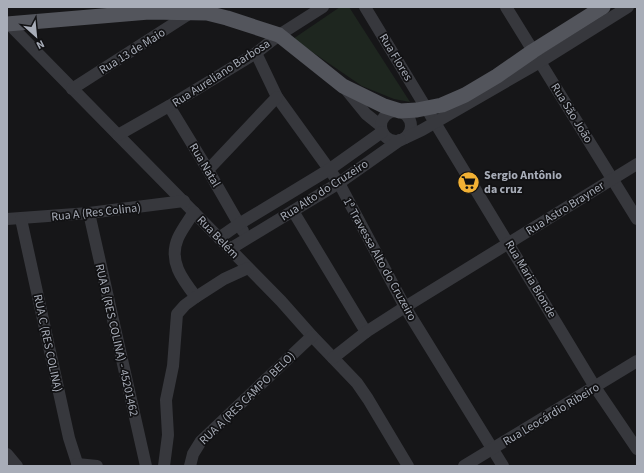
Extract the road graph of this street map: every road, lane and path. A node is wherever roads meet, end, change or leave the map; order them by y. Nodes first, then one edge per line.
1 (323, 7) edge
2 (365, 7) edge
3 (506, 7) edge
4 (603, 7) edge
5 (628, 7) edge
6 (192, 12) junction
7 (224, 12) edge
8 (8, 24) edge
9 (279, 35) junction
10 (256, 53) junction
11 (537, 56) junction
12 (343, 86) junction
13 (72, 89) junction
14 (277, 97) junction
15 (169, 106) junction
16 (427, 108) junction
17 (400, 111) junction
18 (435, 122) junction
19 (382, 128) junction
20 (118, 135) junction
21 (402, 139) junction
22 (637, 164) edge
23 (330, 169) junction
24 (208, 170) junction
25 (612, 179) junction
26 (339, 183) junction
27 (184, 201) junction
28 (293, 211) junction
29 (194, 212) junction
30 (89, 213) junction
31 (7, 219) edge
32 (21, 219) junction
33 (637, 219) edge
34 (239, 224) junction
35 (219, 238) junction
36 (247, 238) junction
37 (509, 243) junction
38 (230, 249) junction
39 (248, 268) junction
40 (196, 297) junction
41 (405, 307) junction
42 (366, 332) junction
43 (312, 336) junction
44 (333, 358) junction
45 (637, 361) edge
46 (595, 387) junction
47 (637, 449) edge
48 (492, 450) junction
49 (7, 454) edge
50 (77, 465) edge
51 (17, 466) edge
52 (97, 466) edge
53 (146, 466) edge
54 (164, 466) edge
55 (190, 466) edge
56 (408, 466) edge
57 (464, 466) edge
58 (503, 466) edge

1 - 9 street, Rua Aureliano Barbosa
2 - 16 street, Rua Flores
3 - 11 street, Rua São João
4 - 11 main road
5 - 11 street, Rua Alto do Cruzeiro
6 - 7 main road
6 - 8 main road
6 - 13 street, Rua 13 de Maio
7 - 9 main road
8 - 13 street, Rua Belém
9 - 10 street, Rua Aureliano Barbosa
9 - 12 main road
10 - 14 street, 1ª Travessa Alto do Cruzeiro
10 - 15 street, Rua Aureliano Barbosa
11 - 16 main road
11 - 18 street, Rua Alto do Cruzeiro
11 - 25 street, Rua São João
12 - 17 main road
12 - 19 street
13 - 20 street, Rua Belém
14 - 23 street, 1ª Travessa Alto do Cruzeiro
14 - 24 street
15 - 20 street, Rua Aureliano Barbosa
15 - 24 street, Rua Natal
16 - 17 main road
16 - 18 street, Rua Maria Bionde
17 - 19 street
17 - 21 street
18 - 21 street, Rua Alto do Cruzeiro
18 - 37 street, Rua Maria Bionde
19 - 21 street
19 - 23 street, Rua Alto do Cruzeiro
20 - 27 street, Rua Belém
21 - 26 street, Rua Alto do Cruzeiro
22 - 25 street, Rua Astro Brayner
23 - 26 street, 1ª Travessa Alto do Cruzeiro
23 - 34 street, Rua Alto do Cruzeiro
24 - 34 street, Rua Natal
25 - 33 street, Rua São João
25 - 37 street, Rua Astro Brayner
26 - 28 street, Rua Alto do Cruzeiro
26 - 41 street, 1ª Travessa Alto do Cruzeiro
27 - 29 street, Rua Belém
27 - 30 street, Rua A (Res Colina)
28 - 36 street, Rua Alto do Cruzeiro
28 - 42 street
29 - 35 street, Rua Belém
29 - 40 street
30 - 32 street, Rua A (Res Colina)
30 - 53 street, RUA B (RES COLINA) - 45201462
31 - 32 street, Rua A (Res Colina)
32 - 50 street, RUA C (RES COLINA)
34 - 35 street, Rua Alto do Cruzeiro
34 - 36 street, Rua Belém
35 - 38 street, Rua Belém
36 - 38 street, Rua Alto do Cruzeiro
37 - 41 street, Rua Astro Brayner
37 - 46 street, Rua Maria Bionde
38 - 39 street, Rua Belém
39 - 40 street
39 - 43 street, Rua Belém
40 - 54 street
41 - 42 street, Rua Astro Brayner
41 - 48 street, 1ª Travessa Alto do Cruzeiro
42 - 44 street, Rua Astro Brayner
43 - 44 street, Rua Belém
43 - 55 street, RUA A (RES CAMPO BELO)
44 - 56 street, Rua Belém
45 - 46 street, Rua Leocárdio Ribeiro
46 - 47 street, Rua Maria Bionde
46 - 48 street, Rua Leocárdio Ribeiro
48 - 57 street, Rua Leocárdio Ribeiro
48 - 58 street, 1ª Travessa Alto do Cruzeiro
49 - 51 street
50 - 52 street

